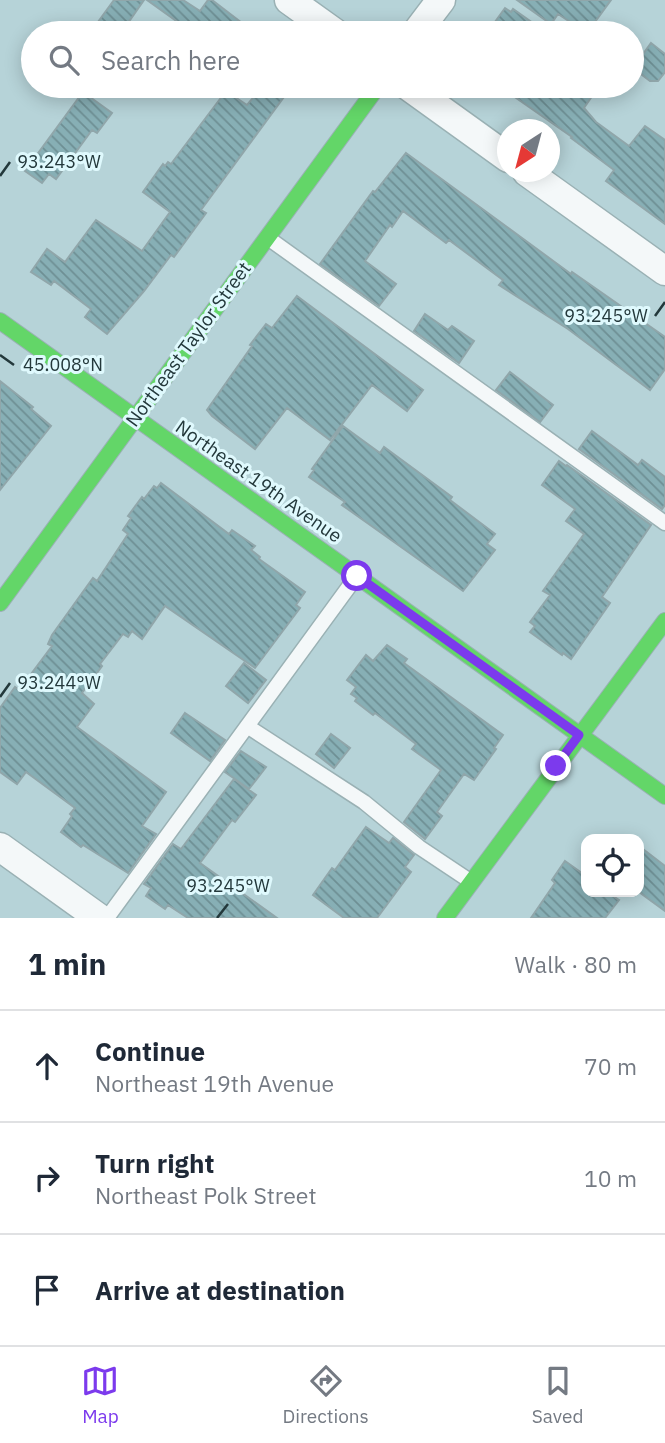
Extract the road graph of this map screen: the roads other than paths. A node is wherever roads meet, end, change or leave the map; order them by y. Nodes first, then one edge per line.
1 (289, 0) edge
2 (441, 0) edge
3 (318, 21) edge
4 (425, 21) edge
5 (369, 98) edge
6 (425, 98) edge
7 (497, 150) edge
8 (541, 182) edge
9 (267, 237) junction
10 (665, 271) edge
11 (0, 321) edge
12 (134, 418) junction
13 (665, 523) edge
14 (357, 576) junction
15 (0, 603) edge
16 (665, 621) edge
17 (247, 726) junction
18 (579, 735) junction
19 (665, 796) edge
20 (0, 847) edge
21 (471, 882) junction
22 (99, 918) edge
23 (107, 918) edge
24 (444, 918) edge

1 - 3 street
2 - 4 street
5 - 9 street, Northeast Taylor Street
6 - 7 street
8 - 10 street
9 - 12 street, Northeast Taylor Street
9 - 13 lane
11 - 12 street, Northeast 19th Avenue
12 - 14 street, Northeast 19th Avenue
12 - 15 street, Northeast Taylor Street
14 - 17 lane
14 - 18 street, Northeast 19th Avenue
16 - 18 street
17 - 21 lane
17 - 23 lane
18 - 19 street, Northeast 19th Avenue
18 - 21 street
20 - 22 street
21 - 24 street

